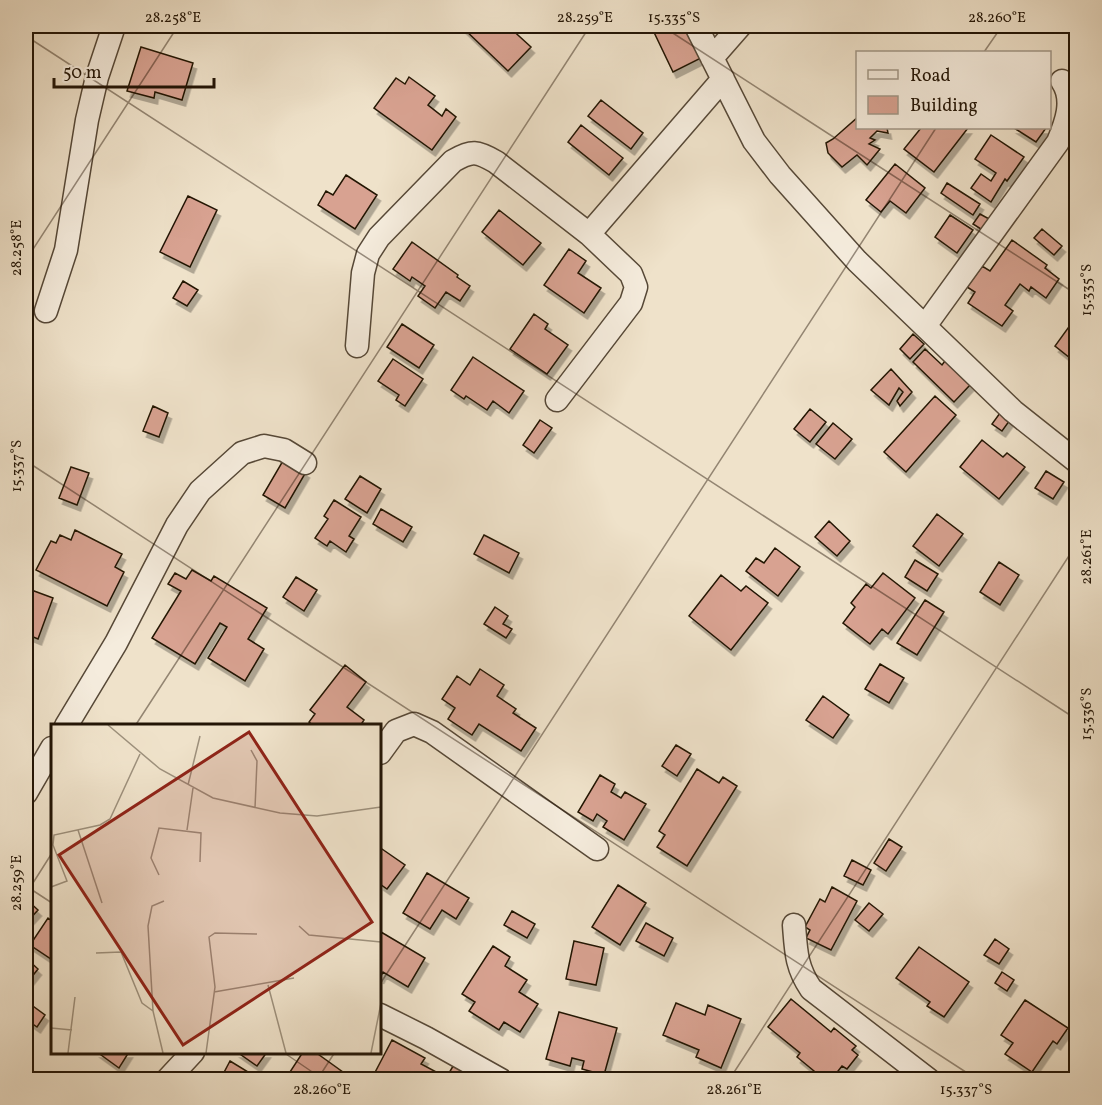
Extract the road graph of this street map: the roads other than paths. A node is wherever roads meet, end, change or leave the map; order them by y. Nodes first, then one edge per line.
1 (114, 26) edge
2 (696, 26) edge
3 (740, 26) edge
4 (712, 58) junction
5 (723, 79) junction
6 (1062, 81) dead end
7 (589, 234) junction
8 (46, 311) dead end
9 (925, 326) junction
10 (357, 346) dead end
11 (557, 400) dead end
12 (1077, 461) edge
13 (305, 463) dead end
14 (67, 724) edge
15 (51, 750) edge
16 (381, 752) edge
17 (26, 793) edge
18 (597, 849) dead end
19 (794, 925) dead end
20 (381, 1016) edge
21 (192, 1054) edge
22 (167, 1080) edge
23 (501, 1080) edge
24 (929, 1080) edge

1 - 8 street
2 - 4 street
3 - 4 street
4 - 5 street
5 - 7 street
5 - 9 street
6 - 9 street
7 - 10 street
7 - 11 street
9 - 12 street
13 - 14 street
15 - 17 street
16 - 18 street
19 - 24 street
20 - 23 street
21 - 22 street

